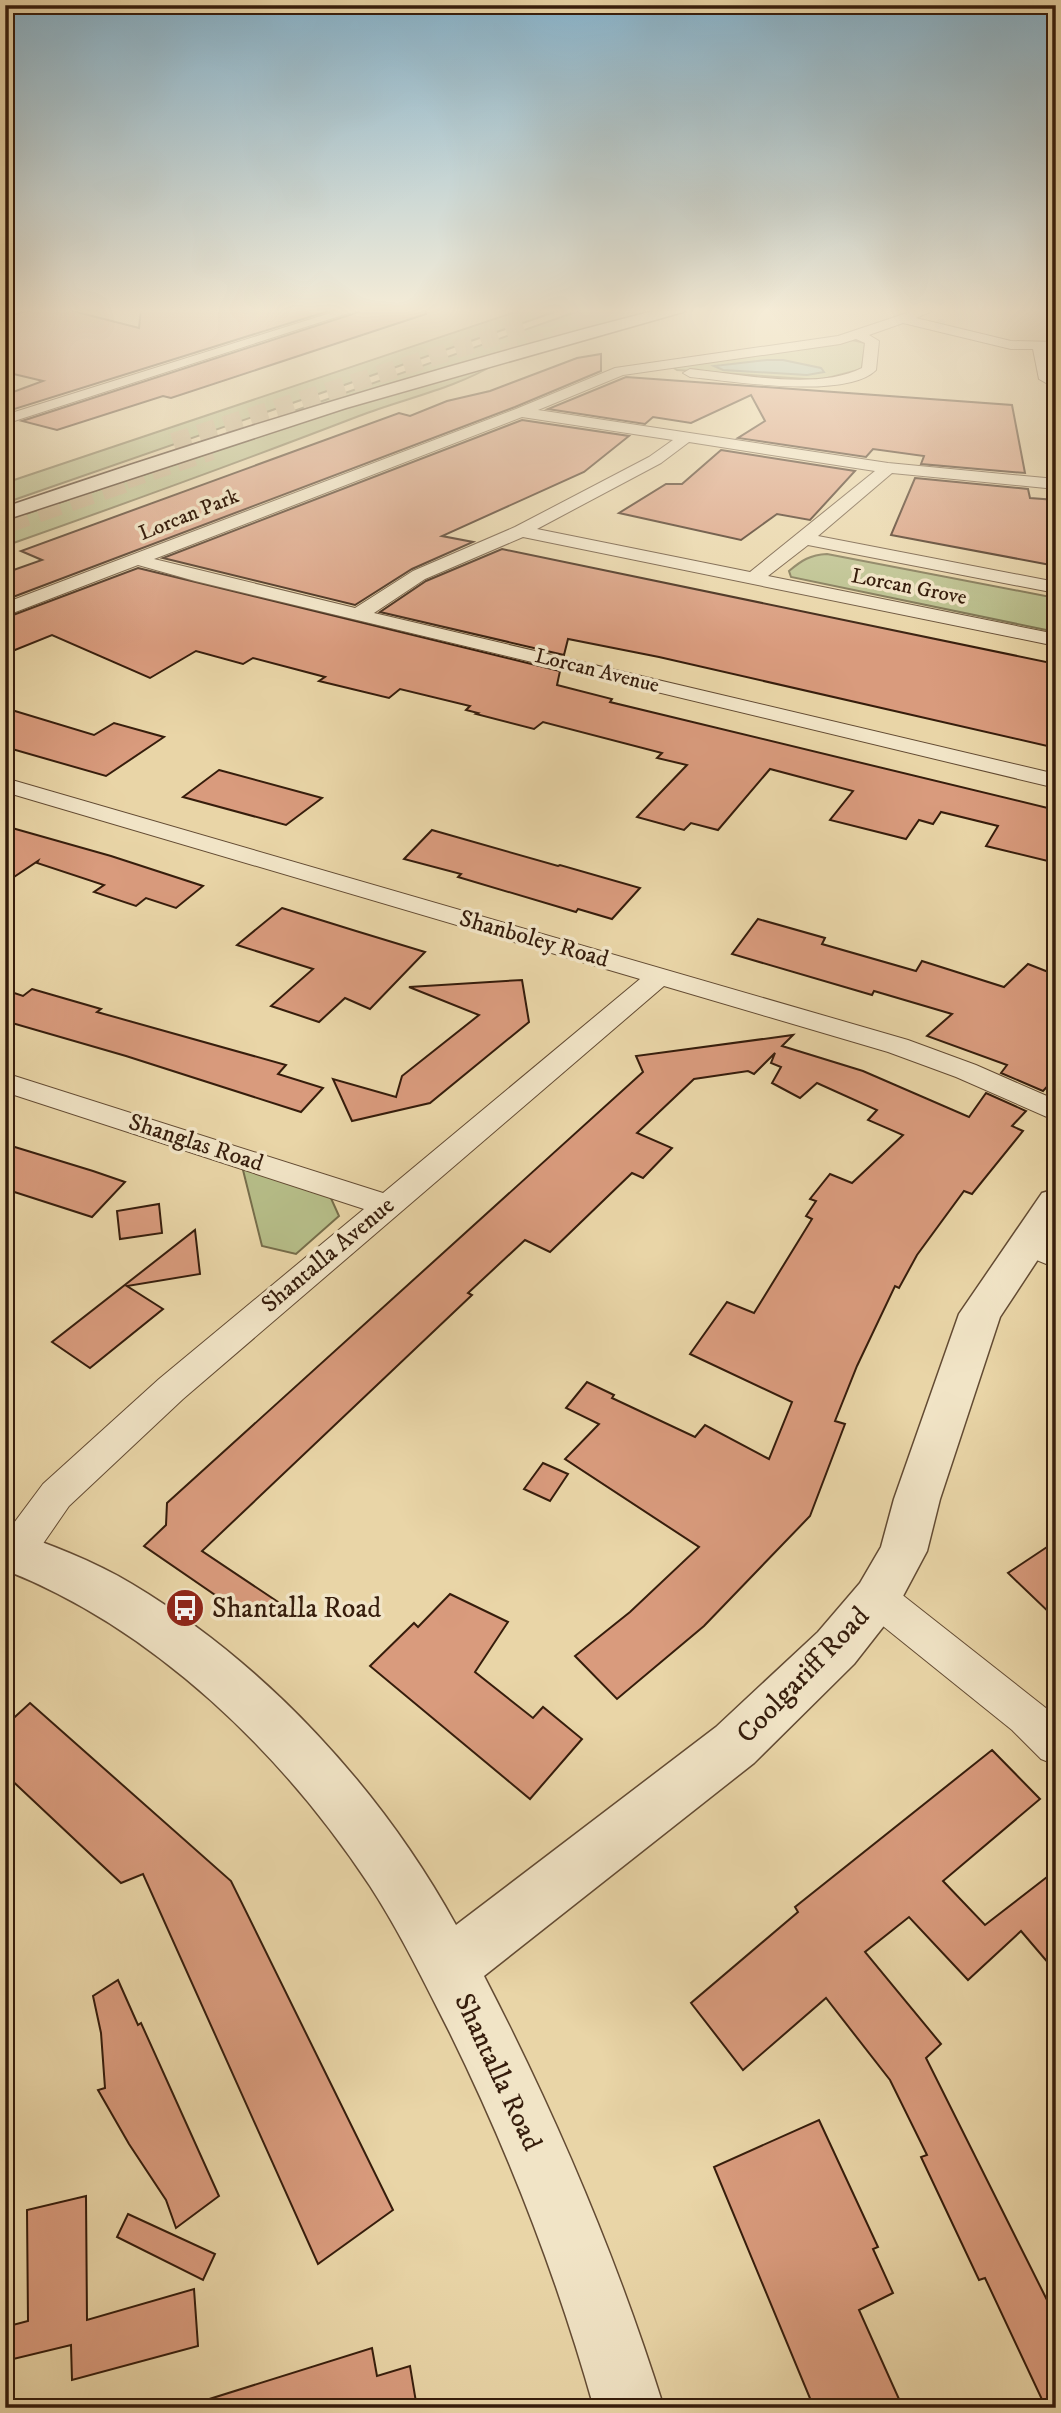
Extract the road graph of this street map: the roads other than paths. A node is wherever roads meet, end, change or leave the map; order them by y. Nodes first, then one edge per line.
1 (258, 422) edge
2 (281, 422) edge
3 (495, 422) edge
4 (584, 422) edge
5 (686, 437) junction
6 (197, 447) junction
7 (888, 468) junction
8 (1056, 484) edge
9 (5, 514) edge
10 (521, 531) junction
11 (804, 539) junction
12 (139, 560) junction
13 (752, 579) junction
14 (1056, 588) edge
15 (5, 610) edge
16 (359, 614) junction
17 (1056, 640) edge
18 (1056, 781) edge
19 (5, 785) edge
20 (660, 976) junction
21 (5, 1082) edge
22 (1056, 1111) edge
23 (1056, 1202) edge
24 (387, 1205) junction
25 (1042, 1250) edge
26 (10, 1550) edge
27 (877, 1598) junction
28 (1056, 1745) edge
29 (447, 1967) junction
30 (629, 2408) edge

1 - 6 main road
2 - 6 main road
3 - 12 street, Lorcan Park
4 - 5 street
5 - 7 street
5 - 10 street
6 - 9 main road
7 - 8 street
7 - 11 street
10 - 13 street, Lorcan Grove
10 - 16 street
11 - 13 street
11 - 14 street, Lorcan Grove
12 - 15 street, Lorcan Park
12 - 16 street, Lorcan Avenue
13 - 17 street, Lorcan Grove
16 - 18 street, Lorcan Avenue
19 - 20 street, Shanboley Road
20 - 22 street, Shanboley Road
20 - 24 street, Shantalla Avenue
21 - 24 street, Shanglas Road
23 - 25 main road, Coolgariff Road
24 - 26 street, Shantalla Avenue
25 - 27 main road, Coolgariff Road
26 - 29 main road, Shantalla Road
27 - 28 street
27 - 29 main road, Coolgariff Road
29 - 30 main road, Shantalla Road

